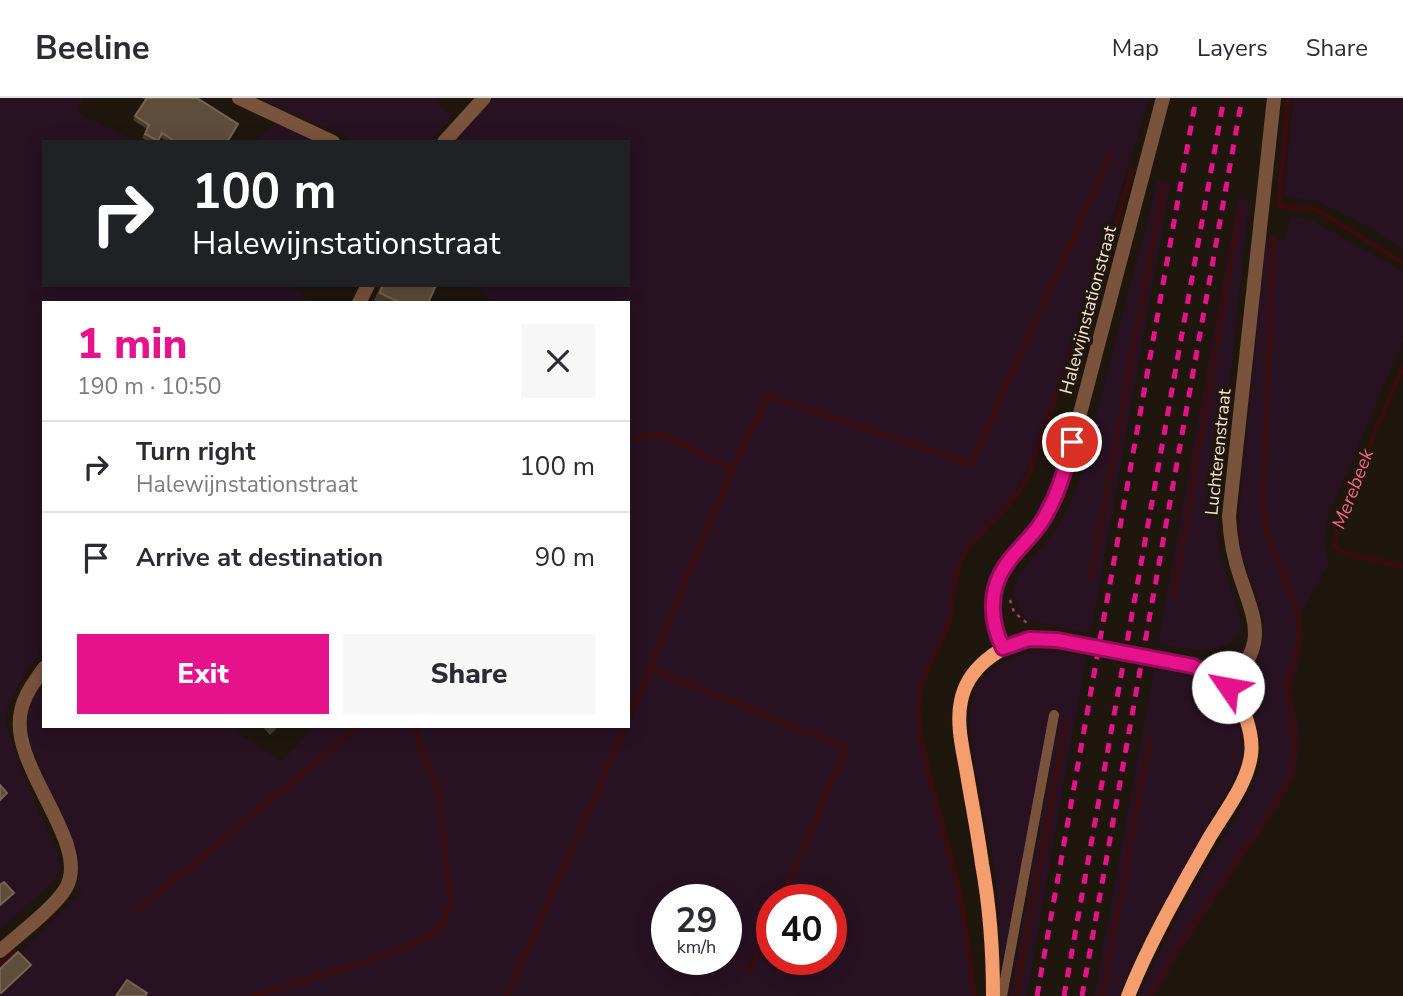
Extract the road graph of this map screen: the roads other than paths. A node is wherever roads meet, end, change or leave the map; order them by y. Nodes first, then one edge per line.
1 (239, 98) edge
2 (484, 98) edge
3 (1163, 98) edge
4 (1273, 98) edge
5 (329, 140) edge
6 (446, 140) edge
7 (1003, 648) junction
8 (42, 671) edge
9 (1228, 687) junction
10 (1054, 715) dead end
11 (0, 951) edge
12 (993, 996) edge
13 (1002, 996) edge
14 (1128, 996) edge

1 - 5 street
2 - 6 street
3 - 7 street, Halewijnstationstraat
4 - 9 street, Luchterenstraat
7 - 9 street, bridge
7 - 12 street
8 - 11 street
9 - 14 street
10 - 13 lane

